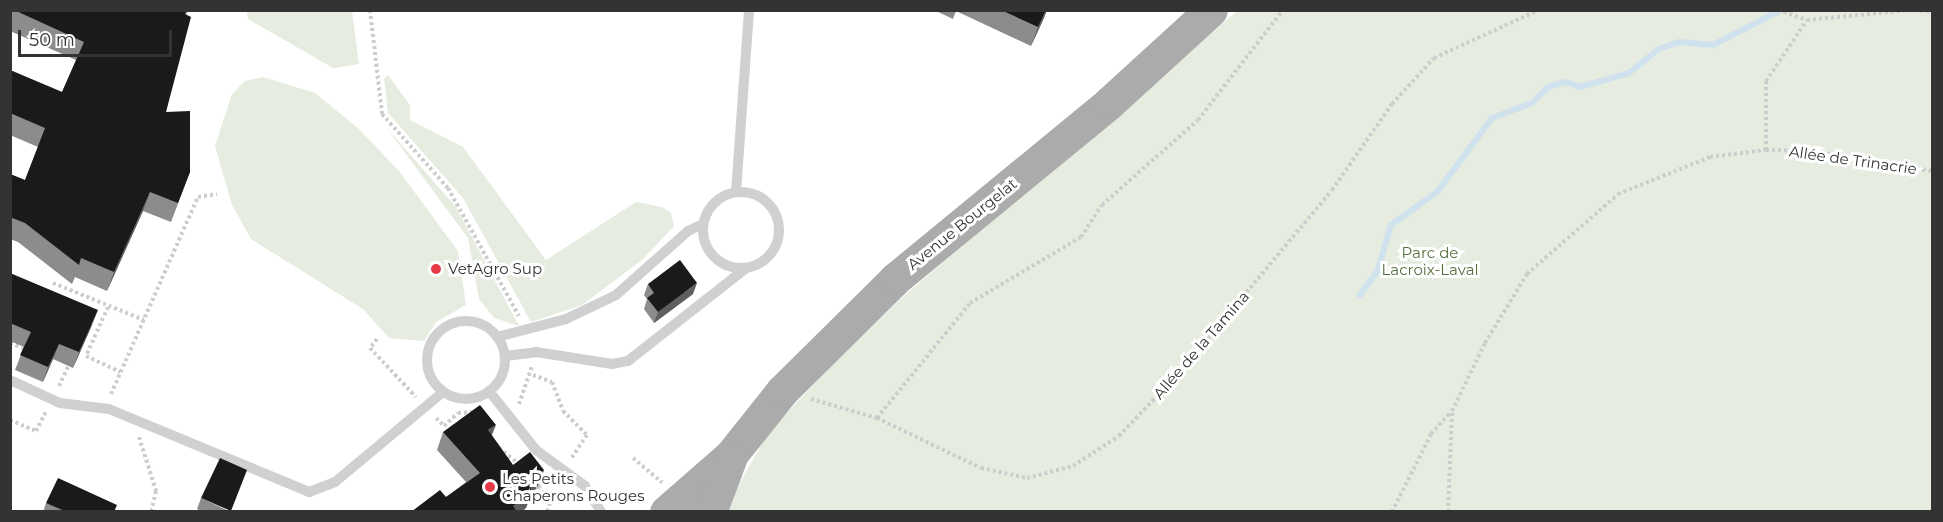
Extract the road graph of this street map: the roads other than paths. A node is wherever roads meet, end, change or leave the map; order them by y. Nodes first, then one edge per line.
1 (749, 10) edge
2 (1211, 10) edge
3 (736, 192) junction
4 (703, 224) junction
5 (746, 268) junction
6 (497, 337) junction
7 (505, 356) junction
8 (10, 380) edge
9 (489, 391) junction
10 (443, 392) junction
11 (731, 455) junction
12 (601, 512) edge
13 (666, 512) edge
14 (710, 512) edge

1 - 3 lane
2 - 11 main road, Avenue Bourgelat
3 - 4 lane
3 - 5 lane
4 - 5 lane
4 - 6 lane
5 - 7 lane
6 - 7 lane
6 - 10 lane
7 - 9 lane
8 - 10 lane
9 - 10 lane
9 - 12 lane
11 - 13 main road, Avenue Bourgelat
11 - 14 main road, Avenue Bourgelat

